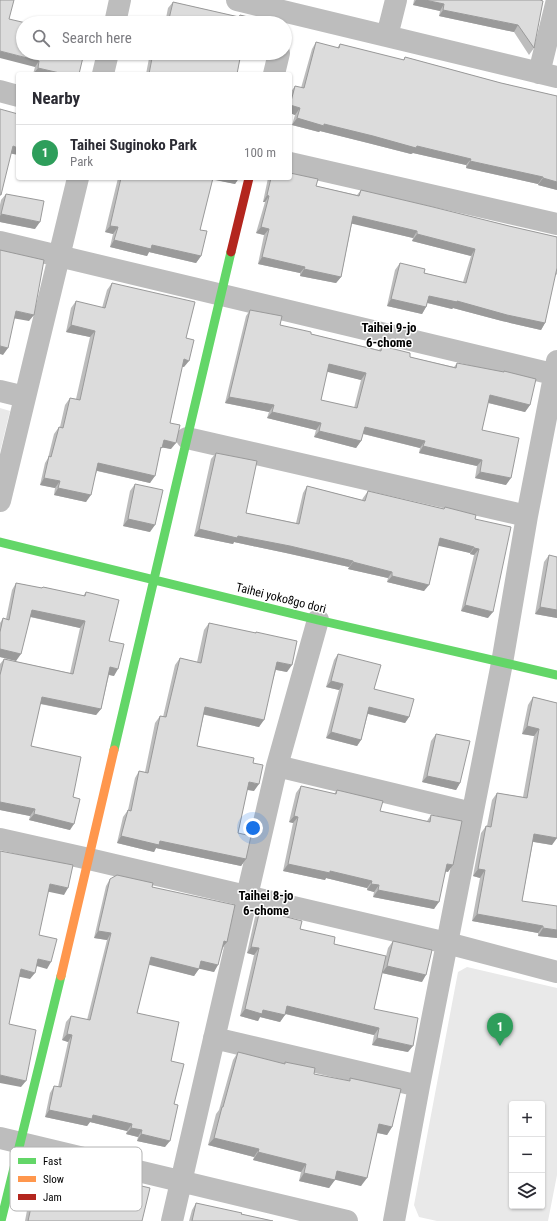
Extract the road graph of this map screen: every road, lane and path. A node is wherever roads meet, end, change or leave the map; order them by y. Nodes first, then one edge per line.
1 (120, 0) edge
2 (237, 0) edge
3 (396, 0) edge
4 (557, 0) edge
5 (117, 16) edge
6 (279, 16) edge
7 (292, 20) edge
8 (387, 36) junction
9 (106, 60) edge
10 (277, 60) edge
11 (103, 72) edge
12 (274, 72) edge
13 (548, 75) edge
14 (0, 91) edge
15 (16, 95) edge
16 (292, 162) edge
17 (78, 180) edge
18 (249, 180) edge
19 (557, 224) edge
20 (0, 242) edge
21 (59, 256) junction
22 (221, 295) junction
23 (556, 370) edge
24 (0, 391) edge
25 (25, 397) junction
26 (187, 438) junction
27 (0, 501) edge
28 (527, 516) junction
29 (0, 542) edge
30 (154, 579) junction
31 (318, 620) junction
32 (502, 663) junction
33 (557, 676) edge
34 (277, 766) junction
35 (472, 813) junction
36 (0, 839) edge
37 (89, 859) junction
38 (247, 896) junction
39 (447, 943) junction
40 (557, 972) edge
41 (214, 1038) junction
42 (419, 1086) junction
43 (0, 1138) edge
44 (21, 1143) junction
45 (20, 1147) edge
46 (38, 1147) edge
47 (142, 1172) edge
48 (182, 1181) junction
49 (10, 1186) edge
50 (1, 1221) edge
51 (172, 1221) edge
52 (347, 1221) edge
53 (394, 1221) edge

1 - 5 street
2 - 6 street
3 - 8 street
4 - 13 street
7 - 8 street
8 - 13 street
9 - 11 street
10 - 12 street
14 - 15 street
16 - 19 street
17 - 21 street
18 - 22 street
20 - 21 street
21 - 22 street
21 - 25 street
22 - 23 street
22 - 26 street
23 - 28 street
24 - 25 street
25 - 27 street
26 - 28 street
26 - 30 street
28 - 32 street
29 - 30 street, Taihei yoko8go dori
30 - 31 street, Taihei yoko8go dori
30 - 37 street
31 - 32 street, Taihei yoko8go dori
31 - 34 street
32 - 33 street, Taihei yoko8go dori
32 - 35 street
34 - 35 street
34 - 38 street
35 - 39 street
36 - 37 street
37 - 38 street
37 - 44 street
38 - 39 street
38 - 41 street
39 - 40 street
39 - 42 street
41 - 42 street
41 - 48 street
42 - 53 street
43 - 44 street
44 - 45 street
44 - 46 street
47 - 48 street
48 - 51 street
48 - 52 street
49 - 50 street

